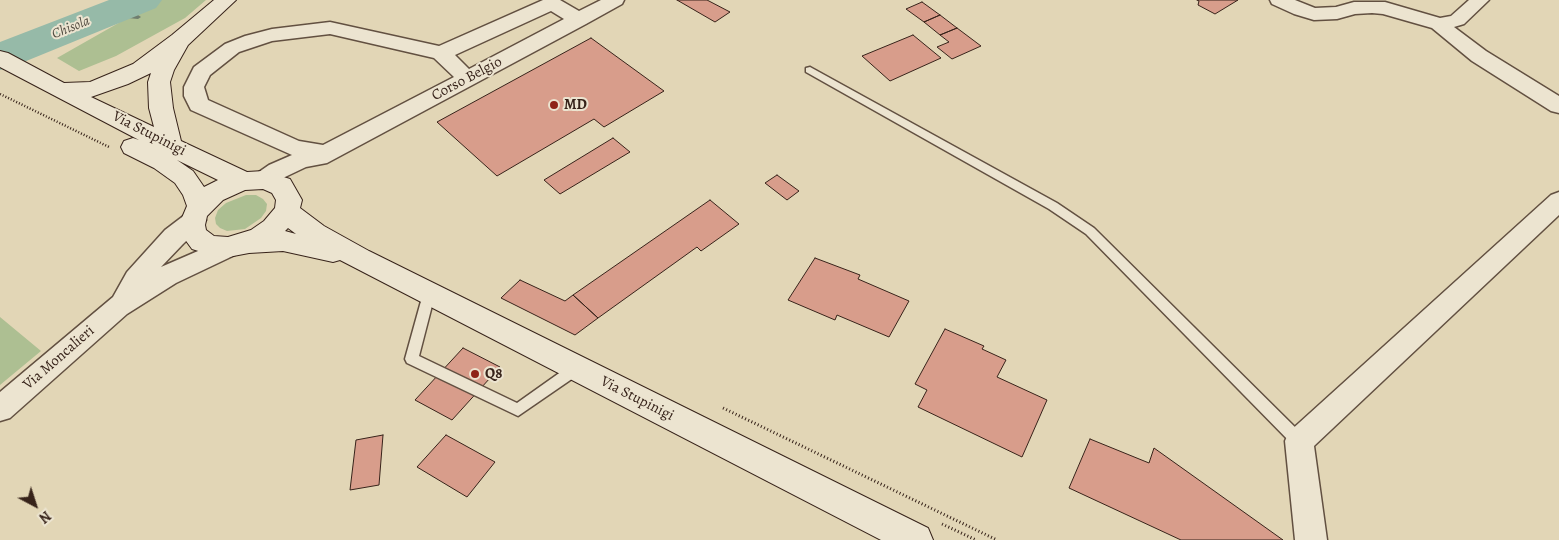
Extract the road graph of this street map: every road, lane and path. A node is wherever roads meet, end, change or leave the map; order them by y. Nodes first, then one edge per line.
1 (226, 0) edge
2 (616, 0) edge
3 (1279, 0) edge
4 (1480, 0) edge
5 (580, 20) junction
6 (1439, 24) junction
7 (180, 40) junction
8 (441, 53) junction
9 (0, 58) edge
10 (810, 70) dead end
11 (0, 78) edge
12 (468, 78) junction
13 (0, 94) edge
14 (43, 95) junction
15 (1559, 106) edge
16 (170, 145) junction
17 (110, 148) dead end
18 (323, 155) junction
19 (270, 191) junction
20 (1559, 201) edge
21 (197, 213) junction
22 (236, 245) junction
23 (359, 258) junction
24 (430, 294) junction
25 (118, 307) junction
26 (576, 368) junction
27 (718, 405) dead end
28 (0, 409) edge
29 (1299, 441) junction
30 (916, 540) edge
31 (997, 540) edge
32 (1311, 540) edge

1 - 7 street
2 - 5 street, Corso Belgio
3 - 6 street
4 - 6 street
5 - 8 street
5 - 12 street, Corso Belgio
6 - 15 street
7 - 14 street
7 - 16 street
8 - 12 street
8 - 18 street
9 - 14 street
10 - 29 lane
11 - 14 street
12 - 18 street, Corso Belgio
13 - 14 path
14 - 16 street, Via Stupinigi
14 - 17 path
14 - 21 street
16 - 19 street, Via Stupinigi
18 - 19 street, Corso Belgio
19 - 21 street
19 - 22 street
19 - 23 street, Via Stupinigi
20 - 29 street
21 - 22 street
21 - 25 street, Via Moncalieri
22 - 23 street, Via Stupinigi
22 - 25 street, Via Moncalieri
23 - 24 street, Via Stupinigi
24 - 26 street, Via Stupinigi
24 - 26 lane
25 - 28 street, Via Moncalieri
26 - 30 street, Via Stupinigi
27 - 31 path
29 - 32 street

